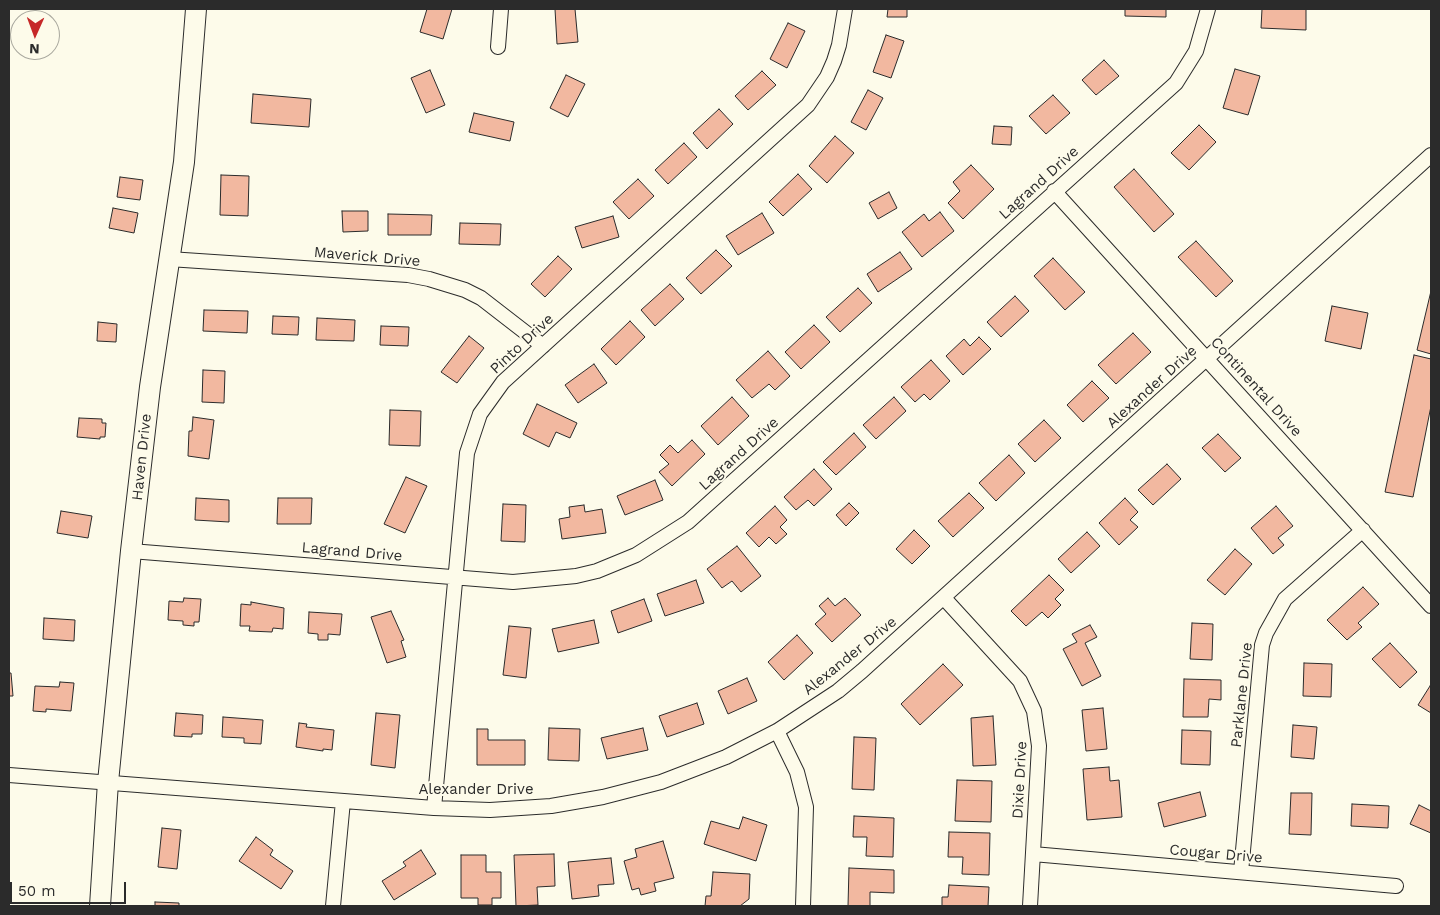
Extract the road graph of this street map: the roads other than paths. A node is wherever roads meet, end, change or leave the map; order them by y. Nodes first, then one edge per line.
1 (196, 9) edge
2 (502, 9) edge
3 (845, 9) edge
4 (1208, 9) edge
5 (498, 47) dead end
6 (1431, 155) edge
7 (1054, 191) junction
8 (169, 259) junction
9 (543, 346) junction
10 (1208, 358) junction
11 (1363, 530) junction
12 (131, 551) junction
13 (455, 577) junction
14 (944, 598) junction
15 (1431, 606) edge
16 (777, 732) junction
17 (9, 775) edge
18 (108, 782) junction
19 (343, 801) junction
20 (434, 808) junction
21 (1033, 854) junction
22 (1241, 872) junction
23 (1396, 886) dead end
24 (100, 906) edge
25 (334, 906) edge
26 (803, 906) edge
27 (1030, 906) edge

1 - 8 street, Haven Drive
2 - 5 street
3 - 9 street, Pinto Drive
4 - 7 street, Lagrand Drive
6 - 10 street, Alexander Drive
7 - 10 street, Continental Drive
7 - 13 street, Lagrand Drive
8 - 9 street, Maverick Drive
8 - 12 street, Haven Drive
9 - 13 street, Pinto Drive
10 - 11 street, Continental Drive
10 - 14 street, Alexander Drive
11 - 15 street, Continental Drive
11 - 22 street, Parklane Drive
12 - 13 street, Lagrand Drive
12 - 18 street, Haven Drive
13 - 20 street, Pinto Drive
14 - 16 street, Alexander Drive
14 - 21 street, Dixie Drive
16 - 20 street, Alexander Drive
16 - 26 street
17 - 18 street, Alexander Drive
18 - 19 street, Alexander Drive
18 - 24 street, Haven Drive
19 - 20 street, Alexander Drive
19 - 25 street
21 - 22 street, Cougar Drive
21 - 27 street, Dixie Drive
22 - 23 street, Cougar Drive

